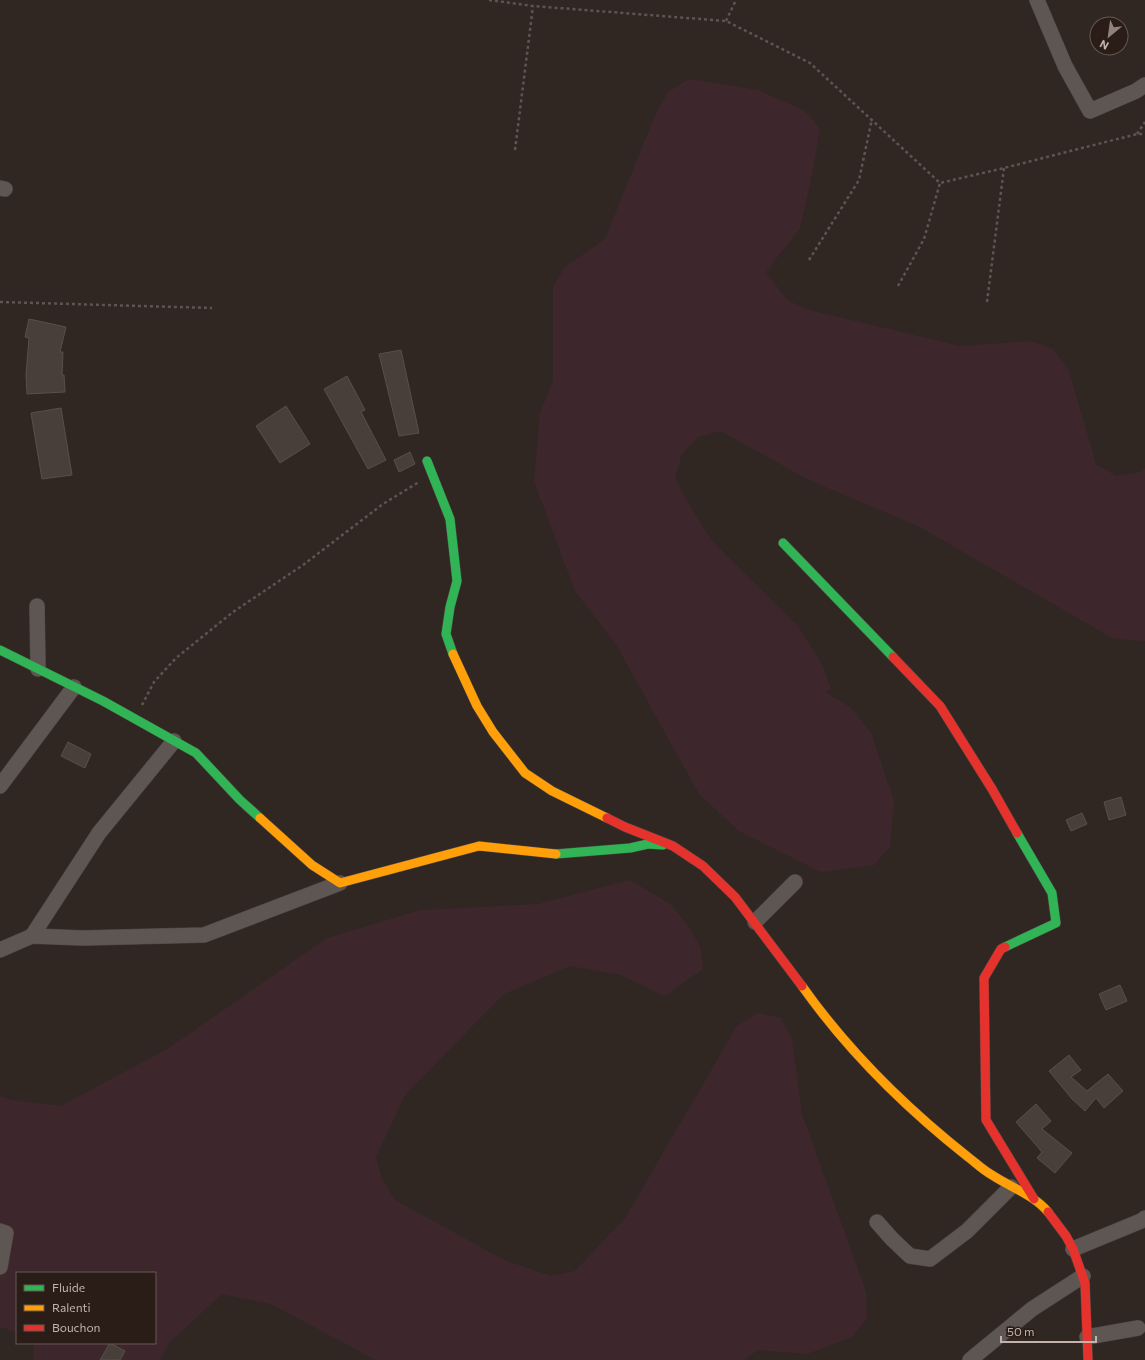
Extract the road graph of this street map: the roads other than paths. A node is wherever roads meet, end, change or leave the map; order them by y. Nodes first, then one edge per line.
1 (1037, 0) edge
2 (1145, 85) edge
3 (426, 461) dead end
4 (782, 543) dead end
5 (37, 606) dead end
6 (0, 650) edge
7 (38, 669) junction
8 (74, 687) junction
9 (174, 741) junction
10 (0, 786) edge
11 (673, 846) junction
12 (795, 882) dead end
13 (340, 884) junction
14 (754, 922) junction
15 (32, 936) junction
16 (0, 950) edge
17 (1011, 1186) junction
18 (1035, 1201) junction
19 (1145, 1218) edge
20 (877, 1222) dead end
21 (0, 1231) edge
22 (1074, 1249) junction
23 (0, 1267) edge
24 (1082, 1276) junction
25 (1138, 1328) dead end
26 (1087, 1337) junction
27 (970, 1360) edge
28 (1088, 1360) edge

1 - 2 street
3 - 11 street
4 - 18 street
5 - 7 street
6 - 7 street
7 - 8 street
8 - 9 street
8 - 10 street
9 - 13 street
9 - 15 street
11 - 13 street
11 - 14 street
12 - 14 street
13 - 15 street
14 - 17 street
15 - 16 street
17 - 18 street
17 - 20 street
18 - 22 street
19 - 22 street
21 - 23 street
22 - 24 street
24 - 26 street
24 - 27 street
25 - 26 street
26 - 28 street

